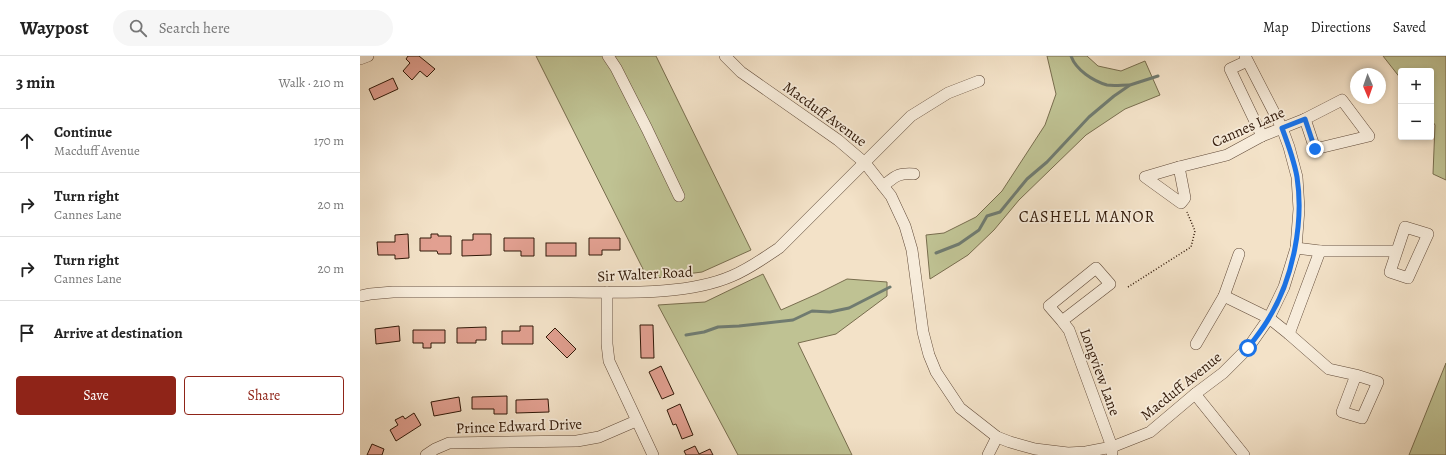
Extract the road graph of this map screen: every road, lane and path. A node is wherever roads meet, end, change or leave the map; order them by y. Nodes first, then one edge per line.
1 (368, 56) edge
2 (608, 56) edge
3 (725, 56) edge
4 (1246, 58) edge
5 (360, 59) edge
6 (980, 81) dead end
7 (1305, 119) junction
8 (1282, 128) junction
9 (1262, 136) junction
10 (865, 163) junction
11 (1179, 167) dead end
12 (914, 174) dead end
13 (883, 186) junction
14 (679, 196) dead end
15 (1189, 208) dead end
16 (1296, 248) junction
17 (1320, 250) junction
18 (1397, 251) junction
19 (1239, 254) dead end
20 (1128, 286) dead end
21 (607, 292) junction
22 (360, 296) edge
23 (1224, 296) junction
24 (1270, 318) junction
25 (1062, 321) junction
26 (1289, 334) junction
27 (1196, 344) dead end
28 (1356, 375) dead end
29 (1195, 394) junction
30 (636, 421) junction
31 (997, 437) junction
32 (1112, 451) edge
33 (426, 455) edge
34 (653, 455) edge
35 (988, 455) edge
36 (1244, 455) edge

1 - 5 street
2 - 14 street
3 - 10 street, Macduff Avenue
4 - 8 street, Macduff Avenue
4 - 9 street
6 - 10 street, Sir Walter Road
7 - 7 street, Cannes Lane
7 - 8 street, Cannes Lane
8 - 9 street, Cannes Lane
8 - 16 street, Macduff Avenue
9 - 11 street, Cannes Lane
10 - 13 street, Macduff Avenue
10 - 21 street, Sir Walter Road
12 - 13 street
13 - 31 street, Macduff Avenue
15 - 20 path
16 - 17 street
16 - 24 street, Macduff Avenue
17 - 18 street
17 - 26 street
18 - 18 street
19 - 23 street
21 - 22 street, Sir Walter Road
21 - 30 street
23 - 24 street
23 - 27 street
24 - 26 street
24 - 29 street, Macduff Avenue
25 - 25 street, Longview Lane
25 - 32 street, Longview Lane
26 - 28 street
29 - 32 street, Macduff Avenue
29 - 36 street
30 - 33 street, Prince Edward Drive
30 - 34 street
31 - 32 street, Macduff Avenue
31 - 35 street

